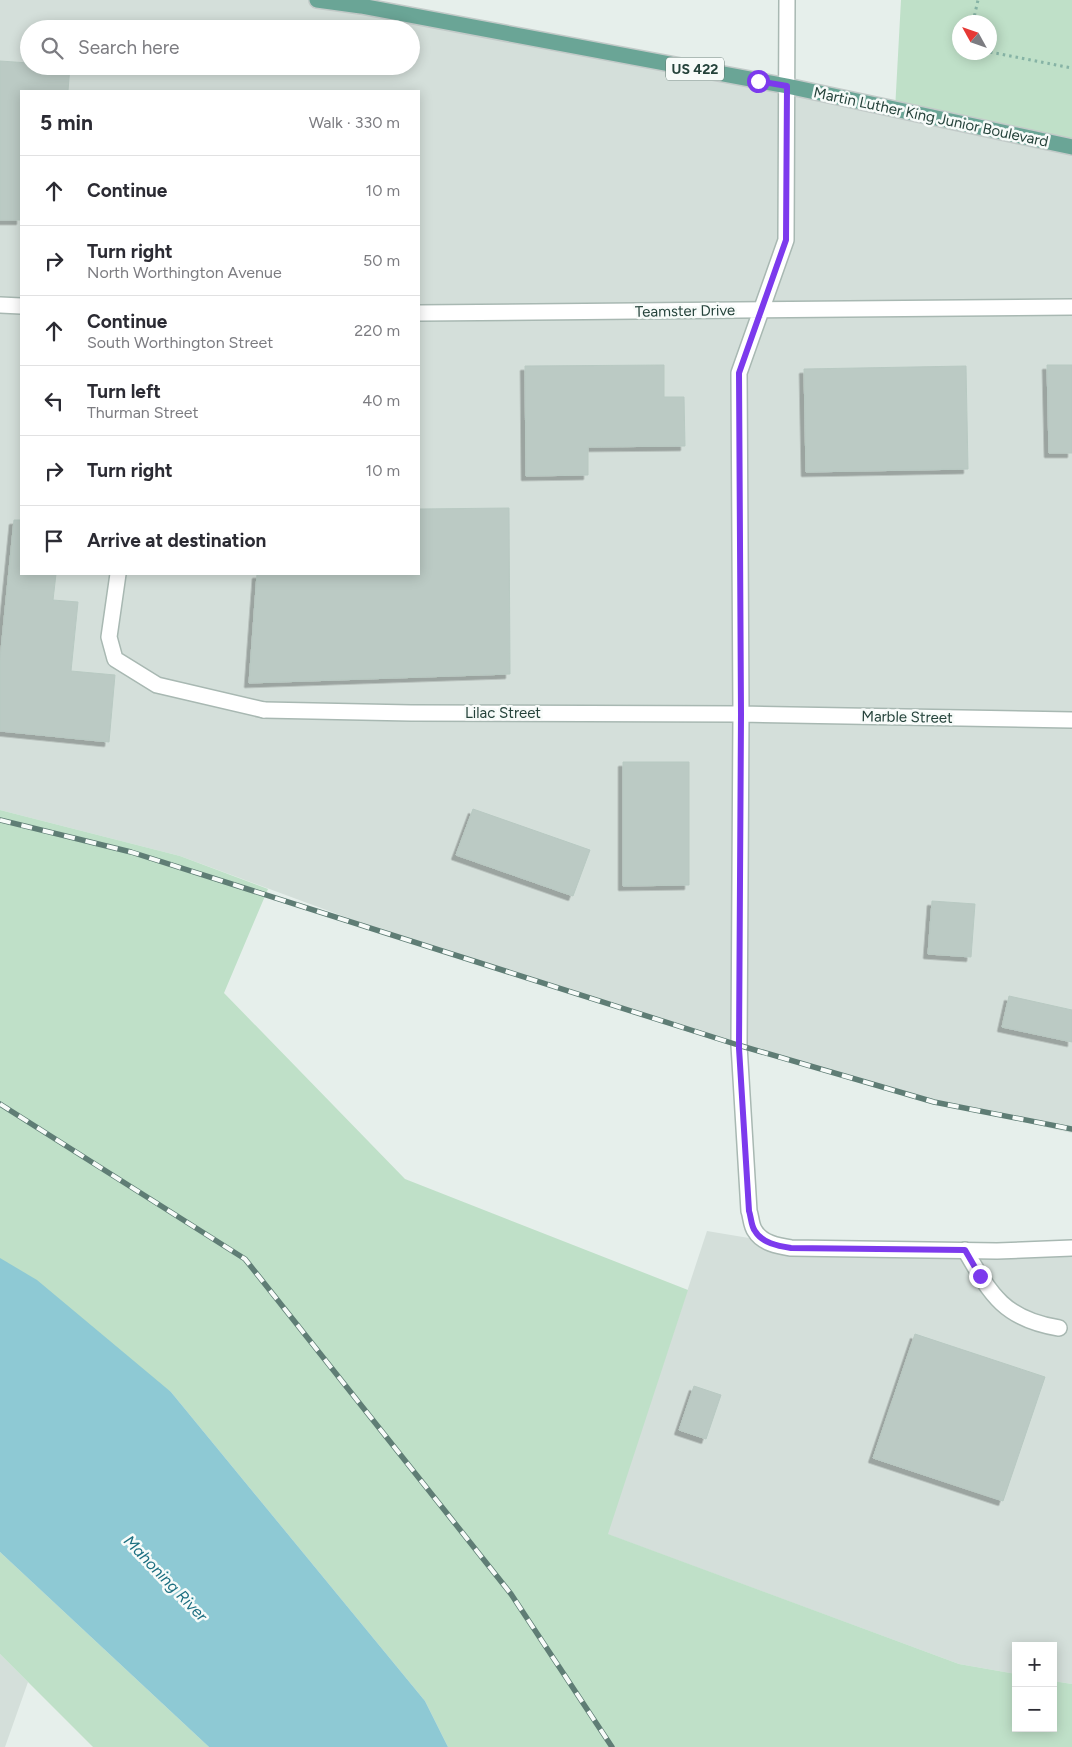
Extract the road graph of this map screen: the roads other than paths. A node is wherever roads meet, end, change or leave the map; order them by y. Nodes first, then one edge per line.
1 (317, 0) edge
2 (787, 0) edge
3 (787, 86) junction
4 (1072, 147) edge
5 (0, 305) edge
6 (20, 306) edge
7 (1072, 308) edge
8 (761, 310) junction
9 (420, 313) edge
10 (118, 575) edge
11 (741, 714) junction
12 (1072, 720) edge
13 (1072, 1248) edge
14 (965, 1250) junction
15 (1059, 1328) dead end

1 - 3 main road, Martin Luther King Junior Boulevard / US 422
2 - 3 street
3 - 4 main road, Martin Luther King Junior Boulevard / US 422
3 - 8 street
5 - 6 street
7 - 8 street, Teamster Drive
8 - 9 street, Teamster Drive
8 - 11 street
10 - 11 street, Lilac Street
11 - 12 street, Marble Street
11 - 14 street
13 - 14 street
14 - 15 street

